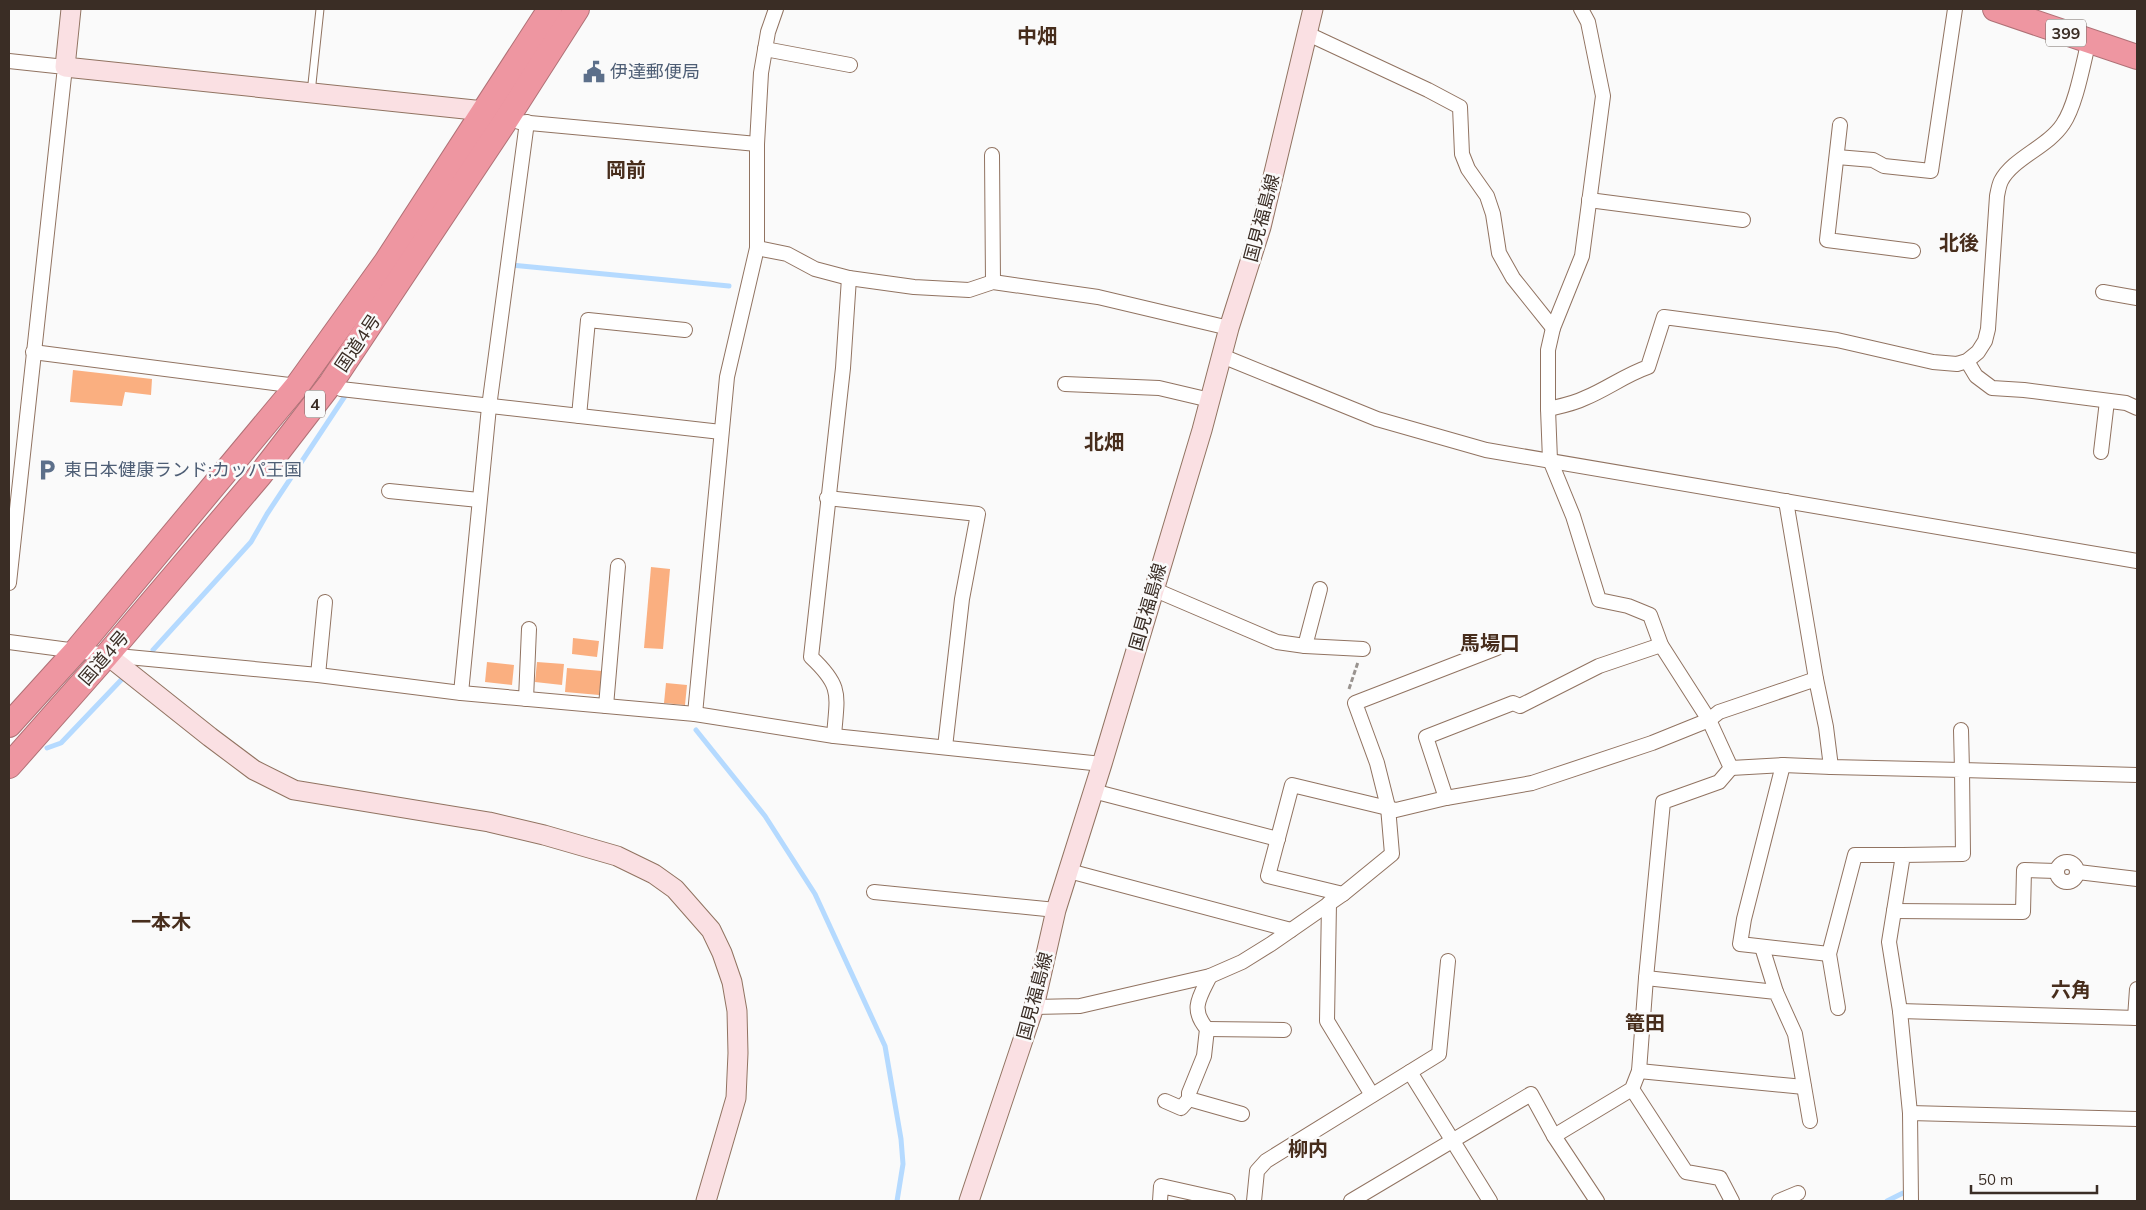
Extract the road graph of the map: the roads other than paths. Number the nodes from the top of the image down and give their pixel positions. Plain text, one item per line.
1 (71, 9) edge
2 (320, 9) edge
3 (550, 9) edge
4 (577, 9) edge
5 (776, 9) edge
6 (1313, 9) edge
7 (1581, 9) edge
8 (1955, 9) edge
9 (1995, 9) edge
10 (1308, 34) junction
11 (2089, 40) junction
12 (765, 49) junction
13 (2137, 57) edge
14 (9, 61) edge
15 (850, 66) dead end
16 (65, 67) junction
17 (311, 93) junction
18 (484, 111) junction
19 (516, 121) junction
20 (1840, 126) dead end
21 (758, 144) junction
22 (992, 155) dead end
23 (1837, 158) junction
24 (1589, 200) junction
25 (1743, 220) dead end
26 (757, 248) junction
27 (1913, 251) dead end
28 (849, 278) junction
29 (993, 282) junction
30 (2103, 292) dead end
31 (2137, 298) edge
32 (1229, 328) junction
33 (1553, 328) junction
34 (685, 330) dead end
35 (33, 352) junction
36 (1222, 356) junction
37 (1967, 361) junction
38 (331, 383) junction
39 (1065, 384) dead end
40 (297, 386) junction
41 (1210, 400) junction
42 (2107, 401) junction
43 (2137, 408) edge
44 (491, 409) junction
45 (1548, 409) junction
46 (579, 416) junction
47 (721, 432) junction
48 (2101, 452) dead end
49 (1550, 460) junction
50 (389, 491) dead end
51 (827, 498) junction
52 (479, 500) junction
53 (1786, 501) junction
54 (2137, 561) edge
55 (618, 566) dead end
56 (9, 583) edge
57 (1153, 589) junction
58 (1320, 589) dead end
59 (325, 602) dead end
60 (529, 629) dead end
61 (9, 642) edge
62 (1661, 645) junction
63 (1305, 646) junction
64 (1497, 648) dead end
65 (1362, 649) road end
66 (76, 651) junction
67 (107, 655) junction
68 (318, 675) junction
69 (1816, 679) junction
70 (461, 693) junction
71 (526, 699) junction
72 (606, 706) junction
73 (695, 714) junction
74 (1709, 720) junction
75 (9, 725) edge
76 (1961, 730) dead end
77 (834, 736) junction
78 (946, 747) junction
79 (1102, 764) junction
80 (1783, 765) junction
81 (9, 766) edge
82 (1831, 767) junction
83 (1731, 768) junction
84 (1962, 770) junction
85 (2137, 775) edge
86 (1093, 791) junction
87 (1446, 798) junction
88 (1388, 807) junction
89 (1278, 839) junction
90 (1903, 856) junction
91 (1069, 871) junction
92 (2137, 878) edge
93 (874, 892) dead end
94 (1343, 894) junction
95 (1330, 903) junction
96 (1056, 910) junction
97 (1894, 911) junction
98 (1291, 930) junction
99 (1762, 947) junction
100 (1829, 954) junction
101 (1448, 961) dead end
102 (1210, 976) junction
103 (1646, 978) junction
104 (2137, 989) edge
105 (1776, 992) junction
106 (1034, 1007) junction
107 (1838, 1008) dead end
108 (1900, 1011) junction
109 (2136, 1018) edge
110 (1207, 1030) junction
111 (1284, 1030) dead end
112 (1410, 1072) junction
113 (1639, 1072) junction
114 (1804, 1087) junction
115 (1632, 1089) junction
116 (1372, 1095) junction
117 (1189, 1099) junction
118 (1164, 1102) dead end
119 (1910, 1112) junction
120 (1242, 1114) dead end
121 (2137, 1119) edge
122 (1810, 1121) dead end
123 (1554, 1136) junction
124 (1452, 1140) junction
125 (1798, 1193) dead end
126 (706, 1201) edge
127 (969, 1201) edge
128 (1160, 1201) edge
129 (1228, 1201) edge
130 (1254, 1201) edge
131 (1351, 1201) edge
132 (1490, 1201) edge
133 (1596, 1201) edge
134 (1732, 1201) edge
135 (1779, 1201) edge
136 (1911, 1201) edge

1 - 16 street
2 - 17 lane
3 - 18 highway, 国道4号 / 4
4 - 19 highway, 国道4号 / 4
5 - 12 street
6 - 10 street, 国見福島線
7 - 24 street
8 - 23 street
9 - 11 highway, 399
10 - 32 street, 国見福島線
10 - 33 street
11 - 13 highway, 399
11 - 37 street
12 - 15 street
12 - 21 street
14 - 16 street
16 - 17 street
16 - 35 street
17 - 18 street
18 - 40 highway, 国道4号 / 4
19 - 21 street
19 - 38 highway, 国道4号 / 4
19 - 44 street
20 - 23 street
21 - 26 street
22 - 29 street
23 - 27 street
24 - 25 street
24 - 33 street
26 - 28 street
26 - 47 street
28 - 29 street
28 - 51 street
29 - 32 street
30 - 31 street
32 - 36 street, 国見福島線
33 - 45 street
34 - 46 street
35 - 40 street
35 - 56 street
36 - 41 street, 国見福島線
36 - 49 street
37 - 42 street
37 - 45 street
38 - 44 street
38 - 67 highway, 国道4号 / 4
39 - 41 street
40 - 66 highway, 国道4号 / 4
41 - 57 street, 国見福島線
42 - 43 street
42 - 48 street
44 - 46 street
44 - 52 street
45 - 49 street
46 - 47 street
47 - 73 street
49 - 53 street
49 - 62 street
50 - 52 street
51 - 77 street
51 - 78 street
52 - 70 street
53 - 54 street
53 - 69 street
55 - 72 street
57 - 63 street
57 - 79 street, 国見福島線
58 - 63 street
59 - 68 street
60 - 71 street
61 - 66 street
62 - 74 street
62 - 87 street
63 - 65 street
64 - 88 street
66 - 67 street
66 - 75 highway, 国道4号 / 4
67 - 68 street
67 - 81 highway, 国道4号 / 4
67 - 126 street
68 - 70 street
69 - 74 street
69 - 82 street
70 - 71 street
71 - 72 street
72 - 73 street
73 - 77 street
74 - 83 street
74 - 87 street
76 - 84 street
77 - 78 street
78 - 79 street
79 - 86 street, 国見福島線
80 - 82 street
80 - 83 street
80 - 99 street
82 - 84 street
83 - 103 street
84 - 85 street
84 - 90 street
86 - 89 street
86 - 91 street, 国見福島線
87 - 88 street
88 - 89 street
88 - 94 street
89 - 94 street
90 - 97 street
90 - 100 street
91 - 96 street, 国見福島線
91 - 98 street
92 - 97 street
93 - 96 street
94 - 95 street
95 - 98 street
95 - 116 street
96 - 106 street, 国見福島線
97 - 108 street
98 - 102 street
99 - 100 street
99 - 105 street
100 - 107 street
101 - 112 street
102 - 106 street
102 - 110 street
103 - 105 street
103 - 113 street
104 - 109 street
105 - 114 street
106 - 127 street, 国見福島線
108 - 109 street
108 - 119 street
110 - 111 street
110 - 117 street
112 - 116 street
112 - 124 street
113 - 114 street
113 - 115 street
114 - 122 street
115 - 123 street
115 - 134 street
116 - 130 street
117 - 118 street
117 - 120 street
119 - 121 street
119 - 136 street
123 - 124 street
123 - 133 street
124 - 131 street
124 - 132 street
125 - 135 street
128 - 129 street

